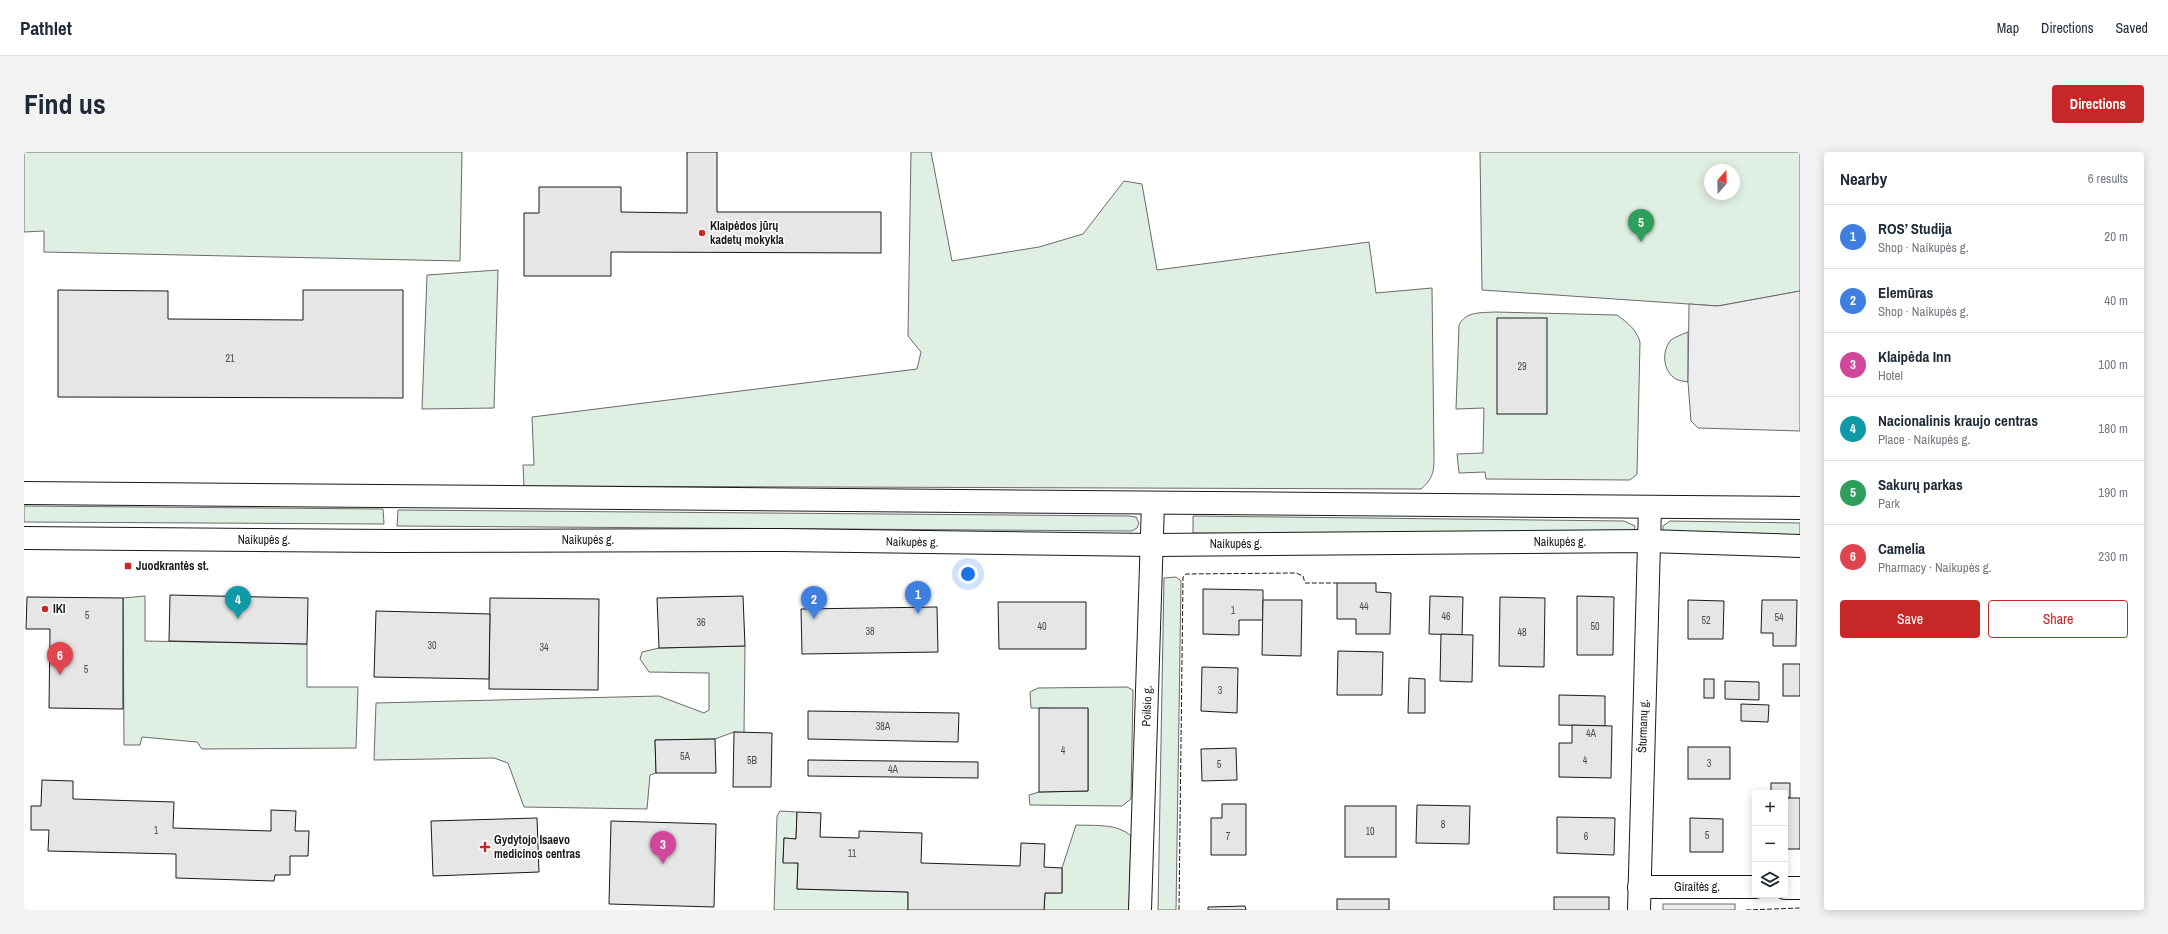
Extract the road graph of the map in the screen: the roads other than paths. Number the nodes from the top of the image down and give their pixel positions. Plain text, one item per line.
1 (24, 492) edge
2 (1153, 502) junction
3 (1650, 507) junction
4 (1800, 508) edge
5 (24, 538) edge
6 (1648, 541) junction
7 (1153, 545) junction
8 (1800, 546) edge
9 (1639, 887) junction
10 (1752, 887) edge
11 (1788, 888) edge
12 (1800, 888) edge
13 (1140, 910) edge
14 (1639, 910) edge

1 - 2 street
2 - 3 street
2 - 7 street, Poilsio g.
3 - 4 street
3 - 6 street, Šturmanų g.
5 - 7 street, Naikupės g.
6 - 7 street, Naikupės g.
6 - 8 street, Naikupės g.
6 - 9 street, Šturmanų g.
7 - 13 street, Poilsio g.
9 - 10 street, Giraitės g.
9 - 14 street, Šturmanų g.
11 - 12 street

